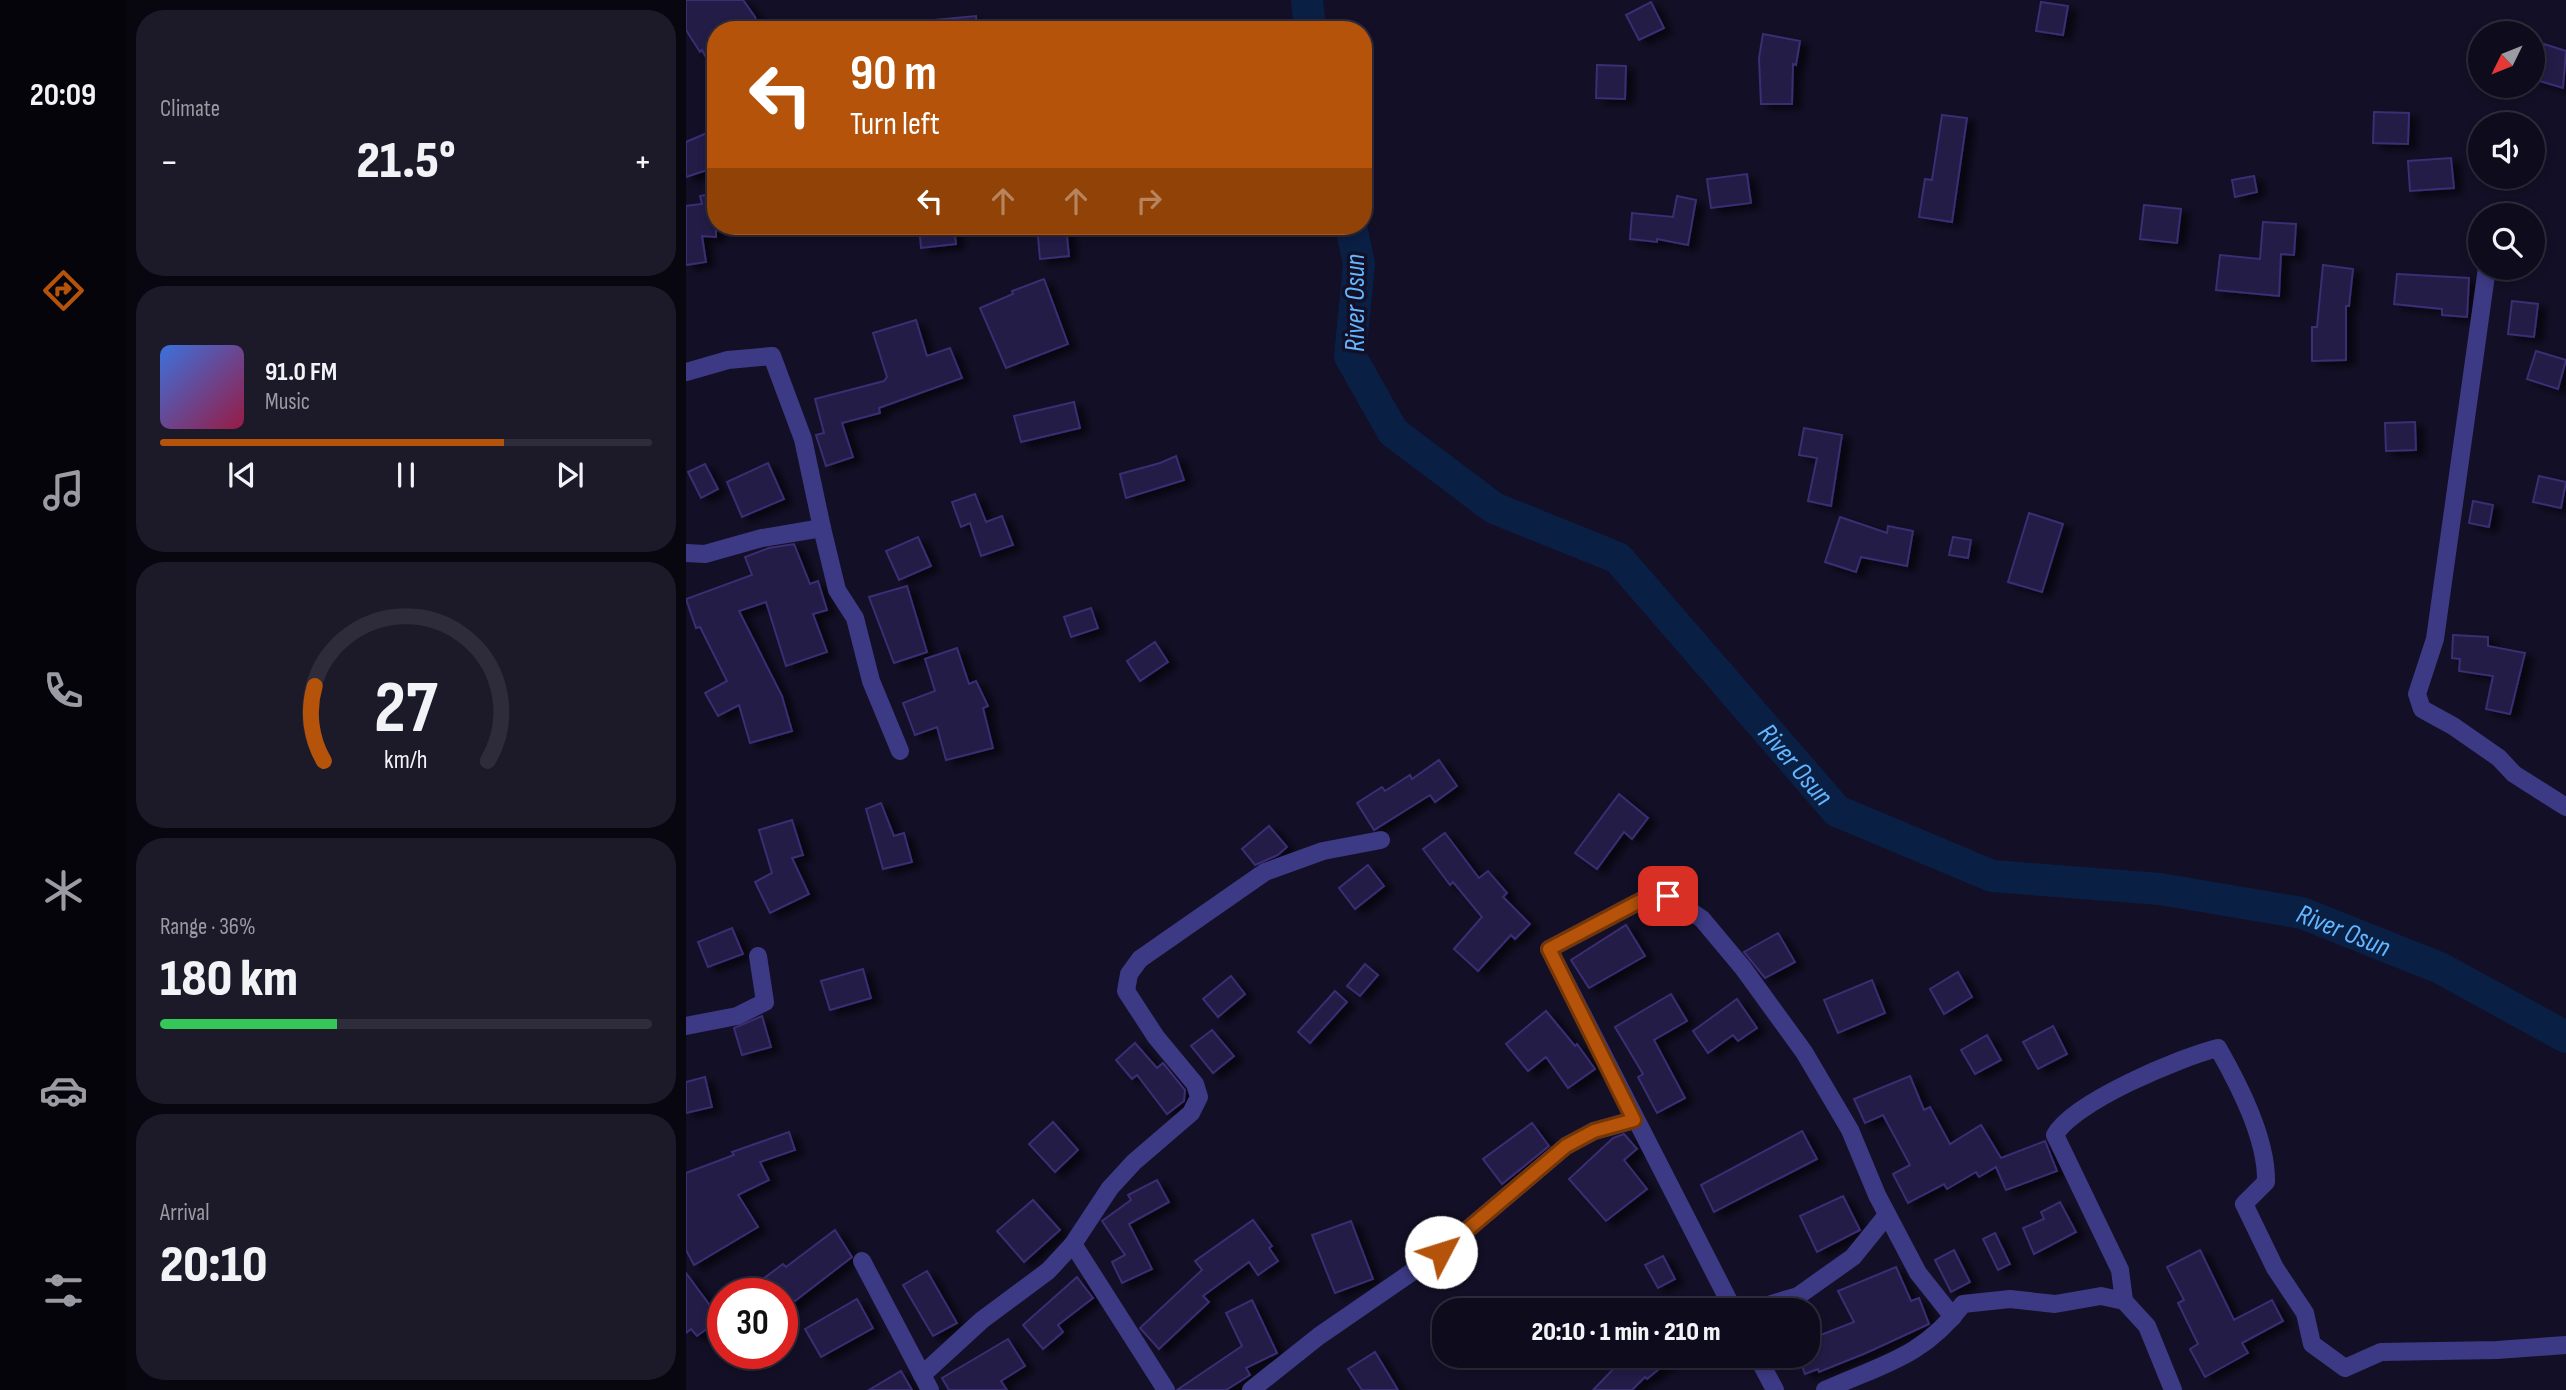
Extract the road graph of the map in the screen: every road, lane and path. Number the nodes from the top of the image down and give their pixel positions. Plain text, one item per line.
1 (2485, 280) edge
2 (686, 372) edge
3 (822, 527) junction
4 (686, 553) edge
5 (900, 751) dead end
6 (2566, 807) edge
7 (1381, 839) dead end
8 (758, 956) dead end
9 (686, 1026) edge
10 (1634, 1120) junction
11 (1887, 1215) junction
12 (1073, 1244) junction
13 (862, 1261) dead end
14 (1727, 1298) edge
15 (1791, 1298) edge
16 (2124, 1301) junction
17 (1953, 1317) junction
18 (2566, 1345) edge
19 (1763, 1368) edge
20 (926, 1382) edge
21 (1166, 1390) edge
22 (1251, 1390) edge
23 (1775, 1390) edge
24 (1825, 1390) edge
25 (2173, 1390) edge

1 - 6 street
2 - 3 street
3 - 4 street
3 - 5 street
7 - 12 street
8 - 9 street
10 - 11 street
10 - 14 street
10 - 22 street
11 - 15 street
11 - 17 street
12 - 20 street
12 - 21 street
13 - 20 street
16 - 17 street
16 - 18 street
16 - 25 street
17 - 24 street
19 - 23 street

